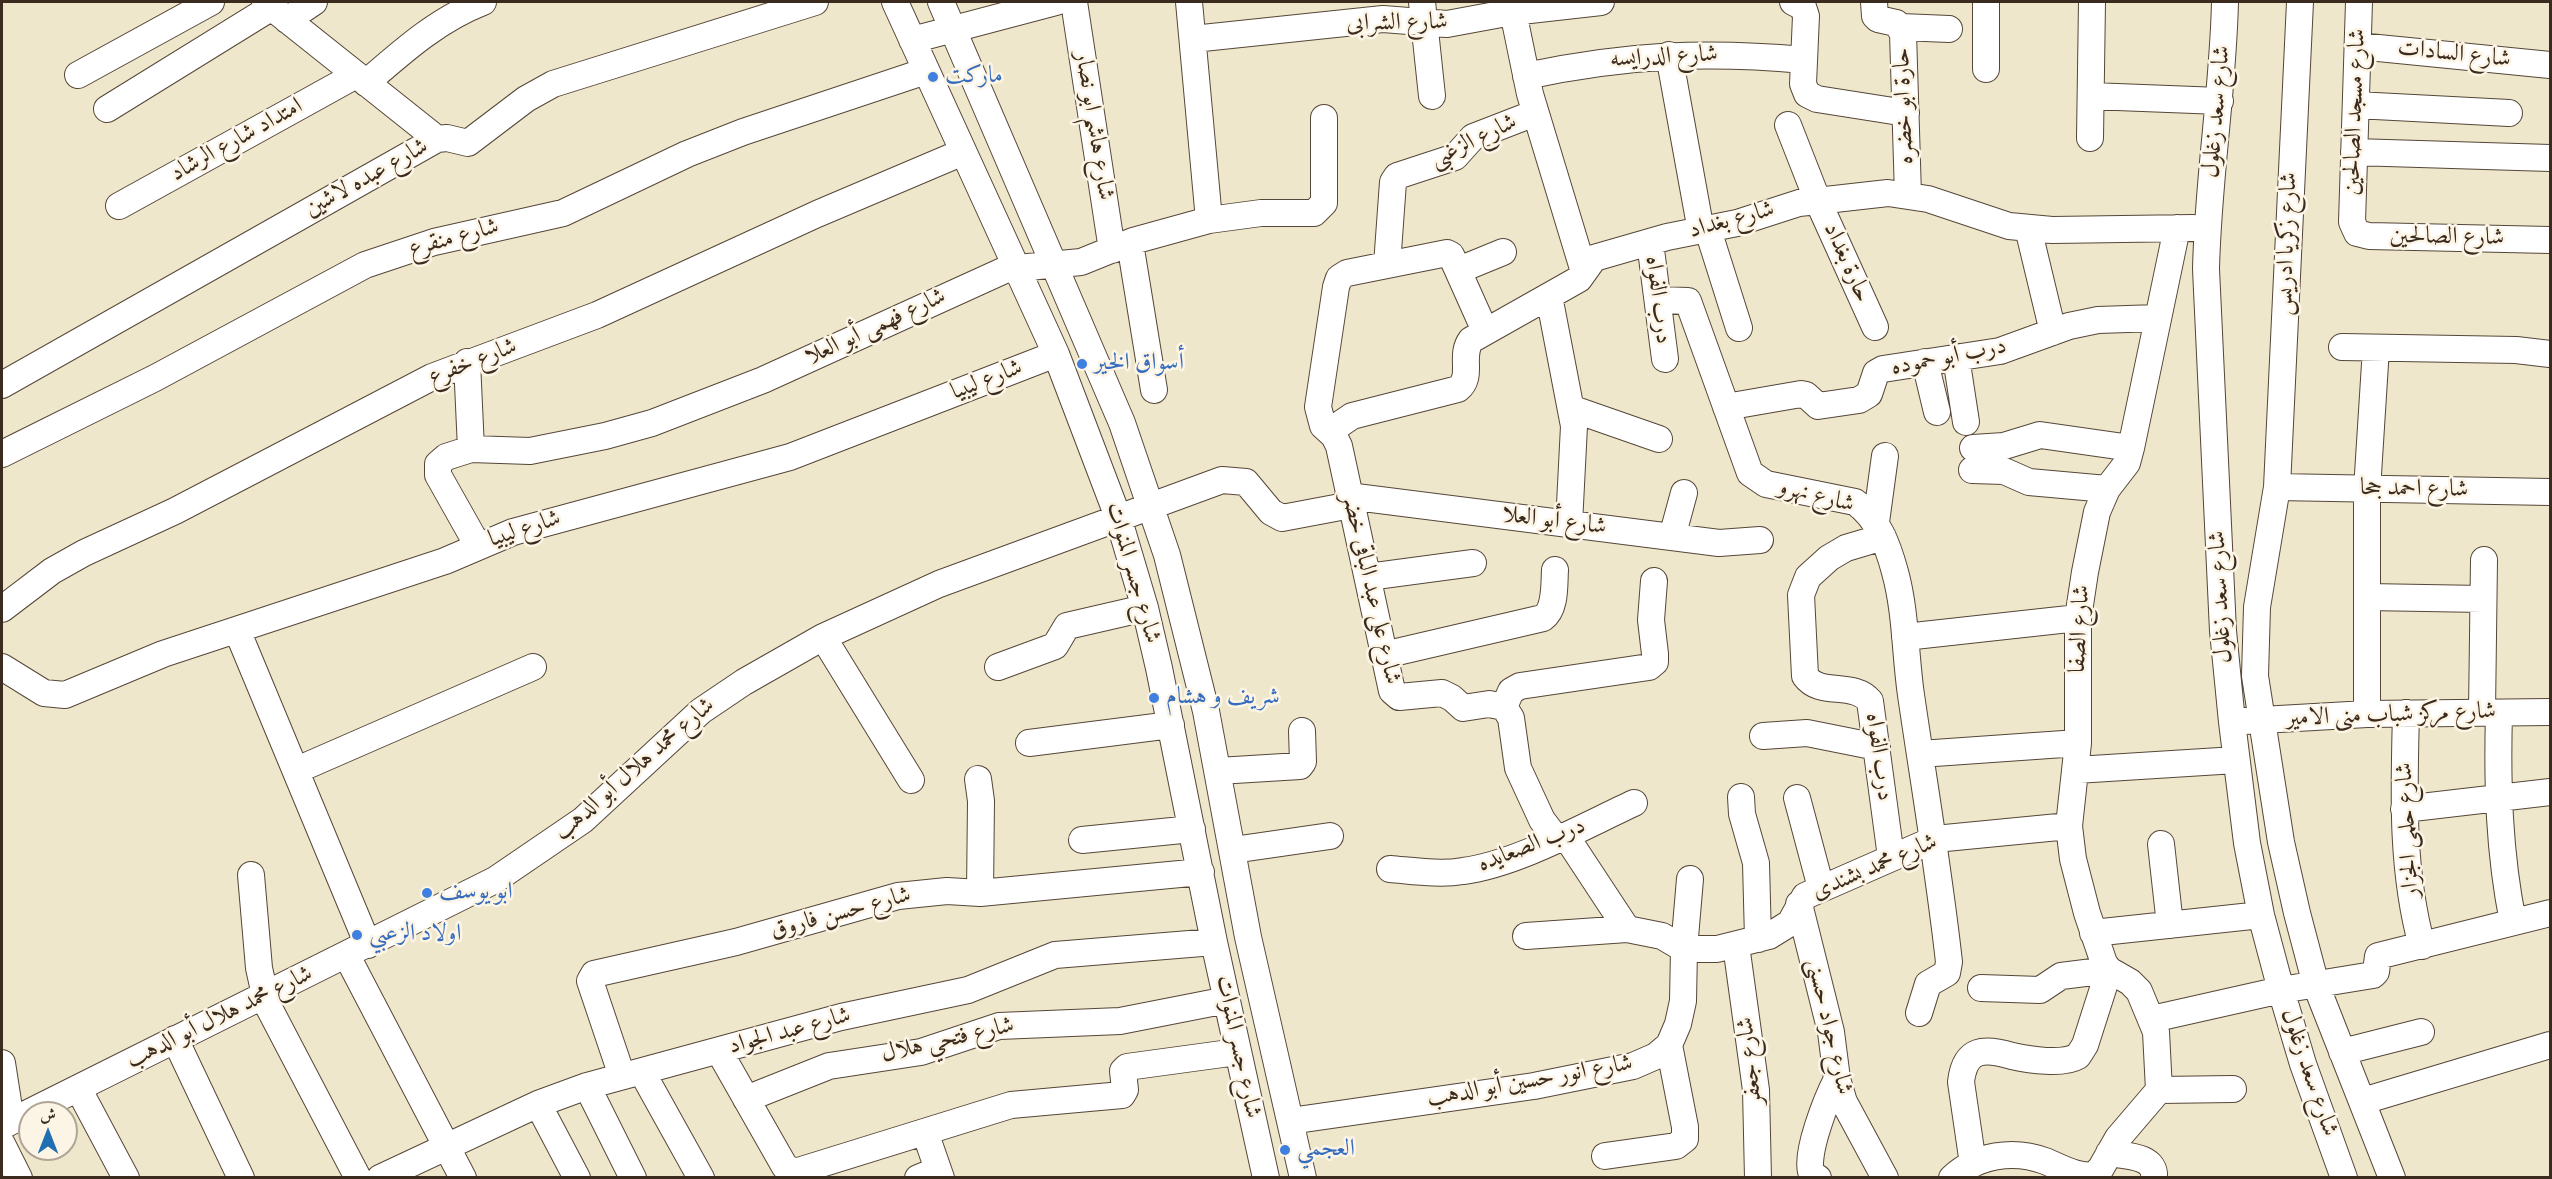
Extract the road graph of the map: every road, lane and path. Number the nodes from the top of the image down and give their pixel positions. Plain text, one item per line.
1 (211, 2) edge
2 (314, 2) edge
3 (483, 2) edge
4 (815, 2) edge
5 (895, 2) edge
6 (941, 2) edge
7 (1048, 2) edge
8 (1074, 2) edge
9 (1189, 2) edge
10 (1601, 2) edge
11 (1793, 2) edge
12 (1874, 2) edge
13 (1986, 2) edge
14 (2092, 2) edge
15 (2225, 2) edge
16 (2300, 2) edge
17 (2359, 2) edge
18 (1511, 7) edge
19 (275, 10) edge
20 (1422, 12) edge
21 (1897, 24) junction
22 (953, 28) junction
23 (1949, 29) dead end
24 (1193, 39) junction
25 (912, 40) junction
26 (2358, 46) junction
27 (1669, 55) junction
28 (1804, 60) junction
29 (2550, 65) edge
30 (1986, 69) dead end
31 (927, 71) junction
32 (78, 75) dead end
33 (1526, 76) junction
34 (361, 79) junction
35 (1432, 96) dead end
36 (2091, 96) junction
37 (2220, 102) junction
38 (2356, 105) junction
39 (106, 109) dead end
40 (1535, 113) junction
41 (1906, 113) junction
42 (2509, 113) dead end
43 (1324, 118) dead end
44 (1788, 125) dead end
45 (2090, 138) dead end
46 (437, 139) junction
47 (963, 152) junction
48 (2354, 152) junction
49 (2550, 158) edge
50 (1908, 195) junction
51 (1817, 200) junction
52 (119, 206) dead end
53 (1209, 220) junction
54 (2352, 222) joint
55 (2028, 228) junction
56 (2177, 228) junction
57 (2207, 229) junction
58 (1705, 230) junction
59 (2550, 240) edge
60 (1650, 242) junction
61 (1121, 246) junction
62 (1503, 252) dead end
63 (1053, 265) junction
64 (1387, 265) junction
65 (1015, 267) junction
66 (1459, 270) junction
67 (1584, 272) junction
68 (1549, 296) junction
69 (1659, 300) junction
70 (2157, 318) junction
71 (1875, 327) dead end
72 (1739, 328) dead end
73 (1485, 331) junction
74 (2053, 332) junction
75 (2342, 348) dead end
76 (2376, 348) junction
77 (1056, 354) junction
78 (2550, 354) edge
79 (1956, 357) junction
80 (1665, 359) dead end
81 (467, 362) junction
82 (1925, 362) junction
83 (2, 386) edge
84 (1154, 390) dead end
85 (1726, 407) junction
86 (1573, 409) junction
87 (1937, 412) dead end
88 (1966, 422) dead end
89 (1330, 431) junction
90 (1659, 439) dead end
91 (2131, 448) junction
92 (471, 449) junction
93 (2, 454) edge
94 (1885, 456) dead end
95 (2277, 487) junction
96 (2107, 489) junction
97 (2367, 490) junction
98 (2550, 492) edge
99 (1684, 493) dead end
100 (1349, 500) junction
101 (1151, 504) junction
102 (1118, 517) junction
103 (1569, 524) junction
104 (1879, 530) junction
105 (1672, 537) junction
106 (1760, 540) dead end
107 (478, 546) junction
108 (2484, 560) dead end
109 (1473, 563) dead end
110 (1555, 570) dead end
111 (1368, 577) junction
112 (1654, 581) dead end
113 (2367, 597) junction
114 (2483, 598) junction
115 (1145, 608) junction
116 (2, 609) edge
117 (2078, 618) junction
118 (237, 630) junction
119 (823, 637) junction
120 (1905, 637) junction
121 (1384, 655) junction
122 (2, 667) edge
123 (533, 667) dead end
124 (998, 667) dead end
125 (1504, 706) junction
126 (2550, 712) edge
127 (2406, 713) junction
128 (2491, 713) junction
129 (2367, 714) junction
130 (2260, 720) junction
131 (2232, 722) junction
132 (1171, 725) junction
133 (1302, 731) dead end
134 (1763, 736) dead end
135 (1029, 743) dead end
136 (2078, 743) junction
137 (1877, 747) junction
138 (1920, 754) junction
139 (2236, 760) junction
140 (297, 770) junction
141 (2076, 770) junction
142 (1218, 771) junction
143 (978, 779) dead end
144 (911, 780) dead end
145 (2550, 792) edge
146 (1742, 797) dead end
147 (1797, 798) dead end
148 (2498, 798) junction
149 (1634, 803) dead end
150 (2404, 809) junction
151 (2069, 826) junction
152 (1192, 829) junction
153 (1330, 836) dead end
154 (1559, 837) junction
155 (1935, 839) junction
156 (1082, 840) dead end
157 (2161, 844) dead end
158 (1233, 850) junction
159 (1891, 857) junction
160 (1390, 869) dead end
161 (1201, 872) junction
162 (251, 875) dead end
163 (1690, 879) dead end
164 (1821, 888) junction
165 (980, 893) junction
166 (1798, 904) junction
167 (2550, 913) edge
168 (2261, 915) junction
169 (2513, 922) junction
170 (2170, 925) junction
171 (1627, 929) junction
172 (2093, 933) junction
173 (1526, 936) dead end
174 (1214, 942) junction
175 (1747, 942) junction
176 (2422, 946) junction
177 (1684, 949) junction
178 (357, 951) junction
179 (2109, 970) junction
180 (2316, 985) junction
181 (1981, 988) dead end
182 (2281, 990) junction
183 (264, 996) junction
184 (1227, 1000) junction
185 (1919, 1013) dead end
186 (2152, 1019) junction
187 (2421, 1032) dead end
188 (175, 1039) junction
189 (1669, 1045) junction
190 (2550, 1048) edge
191 (719, 1051) junction
192 (1238, 1052) junction
193 (2342, 1052) junction
194 (2, 1063) edge
195 (632, 1074) junction
196 (1838, 1079) junction
197 (587, 1086) junction
198 (78, 1088) junction
199 (2233, 1089) dead end
200 (2159, 1090) junction
201 (746, 1099) junction
202 (2363, 1101) junction
203 (538, 1104) junction
204 (1290, 1121) junction
205 (5, 1131) edge
206 (925, 1132) junction
207 (446, 1146) junction
208 (2109, 1153) junction
209 (1605, 1156) dead end
210 (1959, 1173) edge
211 (2068, 1174) edge
212 (933, 1175) edge
213 (19, 1178) edge
214 (126, 1178) edge
215 (241, 1178) edge
216 (358, 1178) edge
217 (380, 1178) edge
218 (464, 1178) edge
219 (577, 1178) edge
220 (633, 1178) edge
221 (701, 1178) edge
222 (1266, 1178) edge
223 (1302, 1178) edge
224 (1758, 1178) edge
225 (1818, 1178) edge
226 (1885, 1178) edge
227 (2154, 1178) edge
228 (2344, 1178) edge
229 (2392, 1178) edge

1 - 32 street
2 - 19 street
3 - 34 street, امتداد شارع الرشاد
4 - 46 street, شارع عبده لاشين
5 - 25 street, شارع جسر المنوات
6 - 22 street, شارع جسر المنوات
7 - 22 street
8 - 61 street, شارع هاشم ابو نصار
9 - 24 street
10 - 18 street, شارع الشرابى
11 - 28 street
12 - 21 street
13 - 30 street
14 - 36 street
15 - 37 street, شارع سعد زغلول
16 - 95 street, شارع زكريا ادريس
17 - 26 street, شارع مسجد الصالحين
18 - 20 street, شارع الشرابى
18 - 33 street
19 - 34 street
19 - 39 street
20 - 24 street, شارع الشرابى
20 - 35 street
21 - 23 street
21 - 41 street, حارة ابو خضره
22 - 25 street
22 - 63 street, شارع جسر المنوات
24 - 53 street
25 - 31 street, شارع جسر المنوات
26 - 29 street, شارع السادات
26 - 38 street, شارع مسجد الصالحين
27 - 28 street, شارع الدرايسه
27 - 33 street, شارع الدرايسه
27 - 58 street
28 - 41 street
31 - 47 street, شارع جسر المنوات
31 - 93 street, شارع منقرع
33 - 40 street
34 - 46 street
34 - 52 street, امتداد شارع الرشاد
36 - 37 street
36 - 45 street
37 - 57 street, شارع سعد زغلول
38 - 42 street
38 - 48 street, شارع مسجد الصالحين
40 - 64 street, شارع الزغبى
40 - 67 street
41 - 50 street, حارة ابو خضره
43 - 53 street, شارع فهمى أبو العلا
44 - 51 street, حارة بغداد
46 - 83 street, شارع عبده لاشين
47 - 65 street, شارع جسر المنوات
47 - 81 street, شارع خفرع
48 - 49 street
48 - 54 street, شارع مسجد الصالحين
50 - 51 street, شارع بغداد
50 - 55 street, شارع بغداد
51 - 58 street, شارع بغداد
51 - 71 street, حارة بغداد
53 - 61 street, شارع فهمى أبو العلا
54 - 59 street, شارع الصالحين
55 - 56 street, شارع بغداد
55 - 74 street
56 - 57 street, شارع بغداد
56 - 70 street, شارع الصفا
57 - 131 street, شارع سعد زغلول
58 - 60 street, شارع بغداد
58 - 72 street
60 - 67 street, شارع بغداد
60 - 69 street, درب الفواه
61 - 63 street, شارع فهمى أبو العلا
61 - 84 street, شارع هاشم ابو نصار
62 - 66 street
63 - 65 street, شارع فهمى أبو العلا
63 - 101 street, شارع جسر المنوات
64 - 66 street, شارع على عبد الباقى خضر
64 - 89 street, شارع على عبد الباقى خضر
65 - 77 street, شارع جسر المنوات
65 - 92 street, شارع فهمى أبو العلا
66 - 73 street
67 - 68 street, شارع بغداد
68 - 73 street, شارع بغداد
68 - 86 street
69 - 80 street, درب الفواه
69 - 85 street, شارع نهرو
70 - 74 street, درب أبو حموده
70 - 91 street, شارع الصفا
73 - 89 street, شارع بغداد
74 - 79 street, درب أبو حموده
75 - 76 street
76 - 78 street
76 - 97 street
77 - 102 street, شارع جسر المنوات
77 - 107 street, شارع ليبيا
79 - 82 street, درب أبو حموده
79 - 88 street
81 - 92 street
81 - 116 street, شارع خفرع
82 - 85 street, درب أبو حموده
82 - 87 street
85 - 104 street, شارع نهرو
86 - 90 street
86 - 103 street
89 - 100 street, شارع على عبد الباقى خضر
91 - 96 street, شارع الصفا
91 - 96 street
92 - 107 street, شارع فهمى أبو العلا
94 - 104 street
95 - 97 street, شارع احمد جحا
95 - 130 street, شارع سعد زغلول
96 - 117 street, شارع الصفا
97 - 98 street, شارع احمد جحا
97 - 113 street
99 - 105 street
100 - 101 street
100 - 103 street, شارع أبو العلا
100 - 111 street, شارع على عبد الباقى خضر
101 - 102 street, شارع محمد هلال أبو الدهب
101 - 142 street, شارع جسر المنوات
102 - 115 street, شارع جسر المنوات
102 - 119 street, شارع محمد هلال أبو الدهب
103 - 105 street, شارع أبو العلا
104 - 120 street, شارع نهرو
104 - 137 street, درب الفواه
105 - 106 street, شارع أبو العلا
107 - 118 street, شارع ليبيا
108 - 114 street
109 - 111 street
110 - 121 street
111 - 121 street, شارع على عبد الباقى خضر
112 - 125 street
113 - 114 street
113 - 129 street
114 - 128 street
115 - 124 street
115 - 132 street, شارع جسر المنوات
117 - 120 street
117 - 136 street, شارع الصفا
118 - 122 street, شارع ليبيا
118 - 140 street
119 - 144 street
119 - 178 street, شارع محمد هلال أبو الدهب
120 - 138 street, شارع نهرو
121 - 125 street, شارع على عبد الباقى خضر
123 - 140 street
125 - 154 street
126 - 128 street, شارع مركز شباب منى الامير
127 - 128 street, شارع مركز شباب منى الامير
127 - 129 street, شارع مركز شباب منى الامير
127 - 150 street, شارع حلمى الجزار
128 - 148 street
129 - 130 street, شارع مركز شباب منى الامير
130 - 131 street, شارع مركز شباب منى الامير
130 - 180 street, شارع سعد زغلول
131 - 139 street, شارع سعد زغلول
132 - 135 street
132 - 152 street, شارع جسر المنوات
133 - 142 street
134 - 137 street
136 - 138 street
136 - 141 street, شارع الصفا
137 - 159 street, درب الفواه
138 - 155 street, شارع نهرو
139 - 141 street
139 - 168 street, شارع سعد زغلول
140 - 178 street
141 - 151 street, شارع الصفا
142 - 158 street, شارع جسر المنوات
143 - 165 street
145 - 148 street
146 - 175 street, شارع جعفر
147 - 164 street
148 - 150 street
148 - 169 street
149 - 154 street, درب الصعايده
150 - 176 street, شارع حلمى الجزار
151 - 155 street, شارع محمد بشندى
151 - 172 street, شارع الصفا
152 - 156 street
152 - 161 street, شارع جسر المنوات
153 - 158 street
154 - 160 street, درب الصعايده
154 - 171 street
155 - 159 street, شارع محمد بشندى
155 - 185 street, شارع نهرو
157 - 170 street
158 - 204 street, شارع جسر المنوات
159 - 164 street, شارع محمد بشندى
161 - 165 street, شارع حسن فاروق
161 - 174 street, شارع جسر المنوات
162 - 183 street
163 - 177 street
164 - 166 street, شارع محمد بشندى
165 - 195 street, شارع حسن فاروق
166 - 175 street, شارع محمد بشندى
166 - 196 street, شارع جواد حسنى
167 - 169 street
168 - 170 street
168 - 182 street, شارع سعد زغلول
169 - 176 street
170 - 172 street
171 - 173 street, شارع محمد بشندى
171 - 177 street, شارع محمد بشندى
172 - 179 street, شارع الصفا
174 - 184 street, شارع جسر المنوات
174 - 191 street, شارع عبد الجواد
175 - 177 street, شارع محمد بشندى
175 - 224 street, شارع جعفر
176 - 180 street
177 - 189 street
178 - 183 street, شارع محمد هلال أبو الدهب
178 - 207 street
179 - 181 street
179 - 186 street
179 - 210 street
180 - 182 street
180 - 193 street, شارع سعد زغلول
182 - 186 street
182 - 228 street, شارع سعد زغلول
183 - 188 street, شارع محمد هلال أبو الدهب
183 - 216 street
184 - 192 street, شارع جسر المنوات
184 - 201 street, شارع فتحي هلال
186 - 200 street
187 - 193 street
188 - 198 street, شارع محمد هلال أبو الدهب
188 - 215 street
189 - 204 street, شارع انور حسين أبو الدهب
189 - 209 street
190 - 202 street
191 - 195 street, شارع عبد الجواد
191 - 201 street
192 - 206 street
192 - 222 street, شارع جسر المنوات
193 - 202 street, شارع سعد زغلول
194 - 205 street
195 - 197 street, شارع عبد الجواد
195 - 221 street, شارع حسن فاروق
196 - 225 street
196 - 226 street, شارع جواد حسنى
197 - 203 street, شارع عبد الجواد
197 - 220 street
198 - 205 street, شارع محمد هلال أبو الدهب
198 - 214 street
199 - 200 street
200 - 208 street
201 - 206 street
202 - 229 street, شارع سعد زغلول
203 - 207 street, شارع عبد الجواد
203 - 219 street
204 - 223 street, شارع جسر المنوات
205 - 213 street
206 - 212 street
207 - 217 street, شارع عبد الجواد
207 - 218 street
208 - 211 street
208 - 227 street
210 - 211 street

